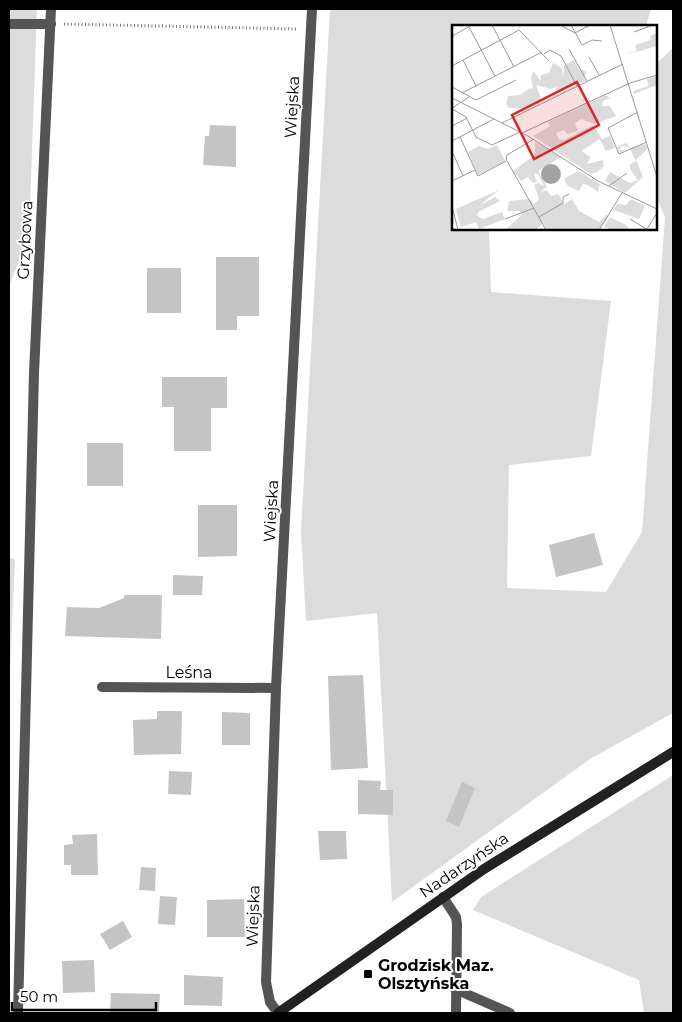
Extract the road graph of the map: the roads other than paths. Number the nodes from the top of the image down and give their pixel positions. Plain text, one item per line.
1 (51, 9) edge
2 (312, 9) edge
3 (9, 24) edge
4 (51, 24) junction
5 (102, 687) dead end
6 (276, 688) junction
7 (673, 752) edge
8 (443, 897) junction
9 (455, 989) junction
10 (18, 1013) edge
11 (278, 1013) edge
12 (456, 1013) edge
13 (510, 1013) edge

1 - 4 street, Grzybowa
2 - 6 street, Wiejska
3 - 4 street
4 - 10 street, Grzybowa
5 - 6 street, Leśna
6 - 11 street, Wiejska
7 - 8 street, Nadarzyńska
8 - 9 street
8 - 11 street, Nadarzyńska
9 - 12 street
9 - 13 street

